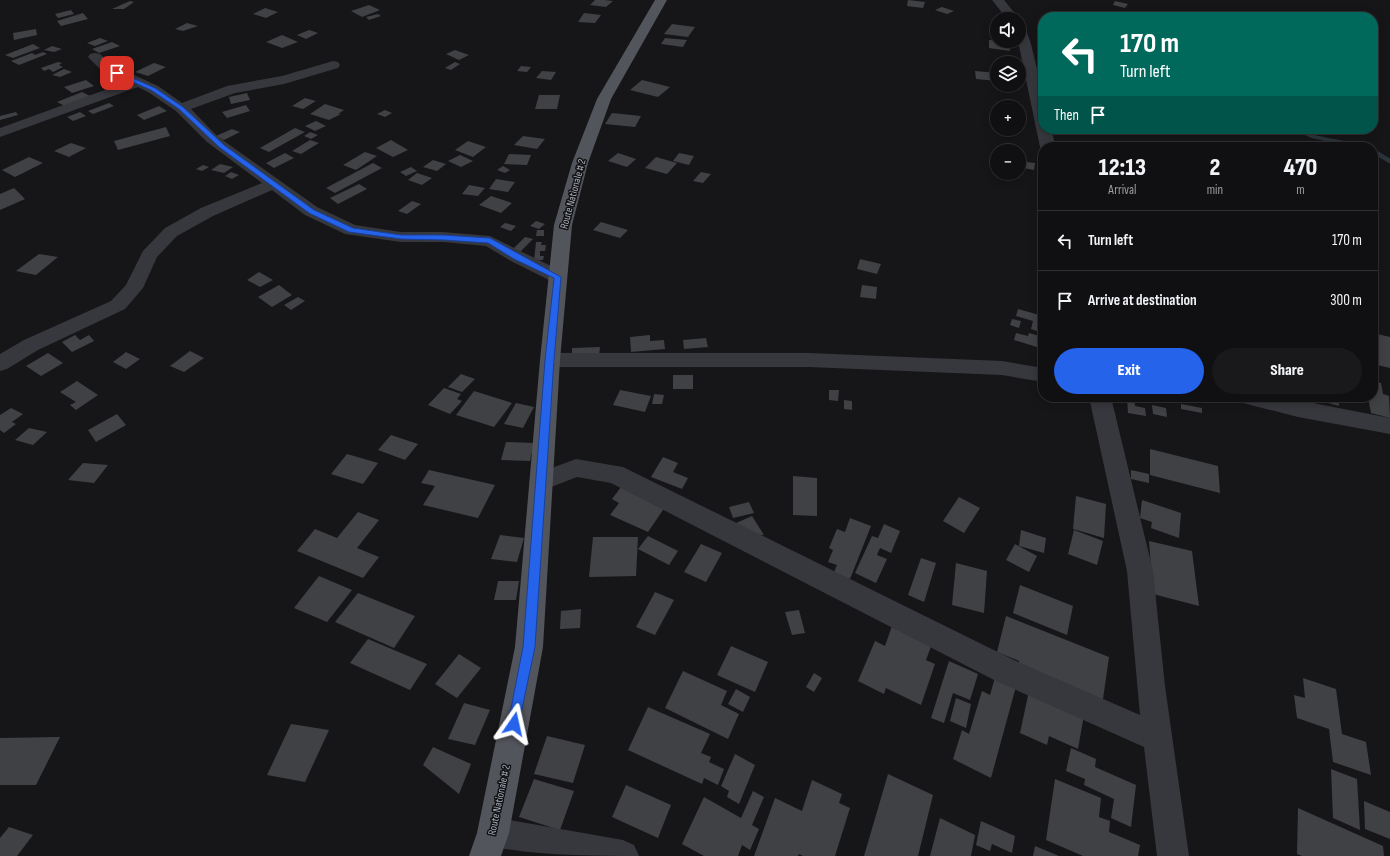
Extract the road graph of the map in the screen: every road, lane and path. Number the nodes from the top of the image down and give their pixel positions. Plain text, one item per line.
1 (661, 0) edge
2 (998, 0) edge
3 (1007, 12) edge
4 (1026, 48) edge
5 (95, 57) dead end
6 (333, 65) dead end
7 (137, 83) junction
8 (1038, 103) edge
9 (181, 108) junction
10 (0, 133) edge
11 (273, 184) junction
12 (558, 277) junction
13 (550, 360) junction
14 (0, 364) edge
15 (1038, 374) edge
16 (1101, 402) edge
17 (1272, 402) edge
18 (1390, 426) edge
19 (541, 482) junction
20 (1158, 738) junction
21 (489, 844) edge
22 (624, 856) edge
23 (1173, 856) edge

1 - 12 main road, Route Nationale # 2
2 - 3 street
4 - 8 street
5 - 7 street
6 - 9 street
7 - 9 street
7 - 10 street
9 - 11 street
11 - 12 street
11 - 14 street
12 - 13 main road, Route Nationale # 2
13 - 15 street
13 - 19 main road, Route Nationale # 2
16 - 20 street
17 - 18 street
19 - 20 street
19 - 21 main road, Route Nationale # 2
20 - 23 street
21 - 22 street

